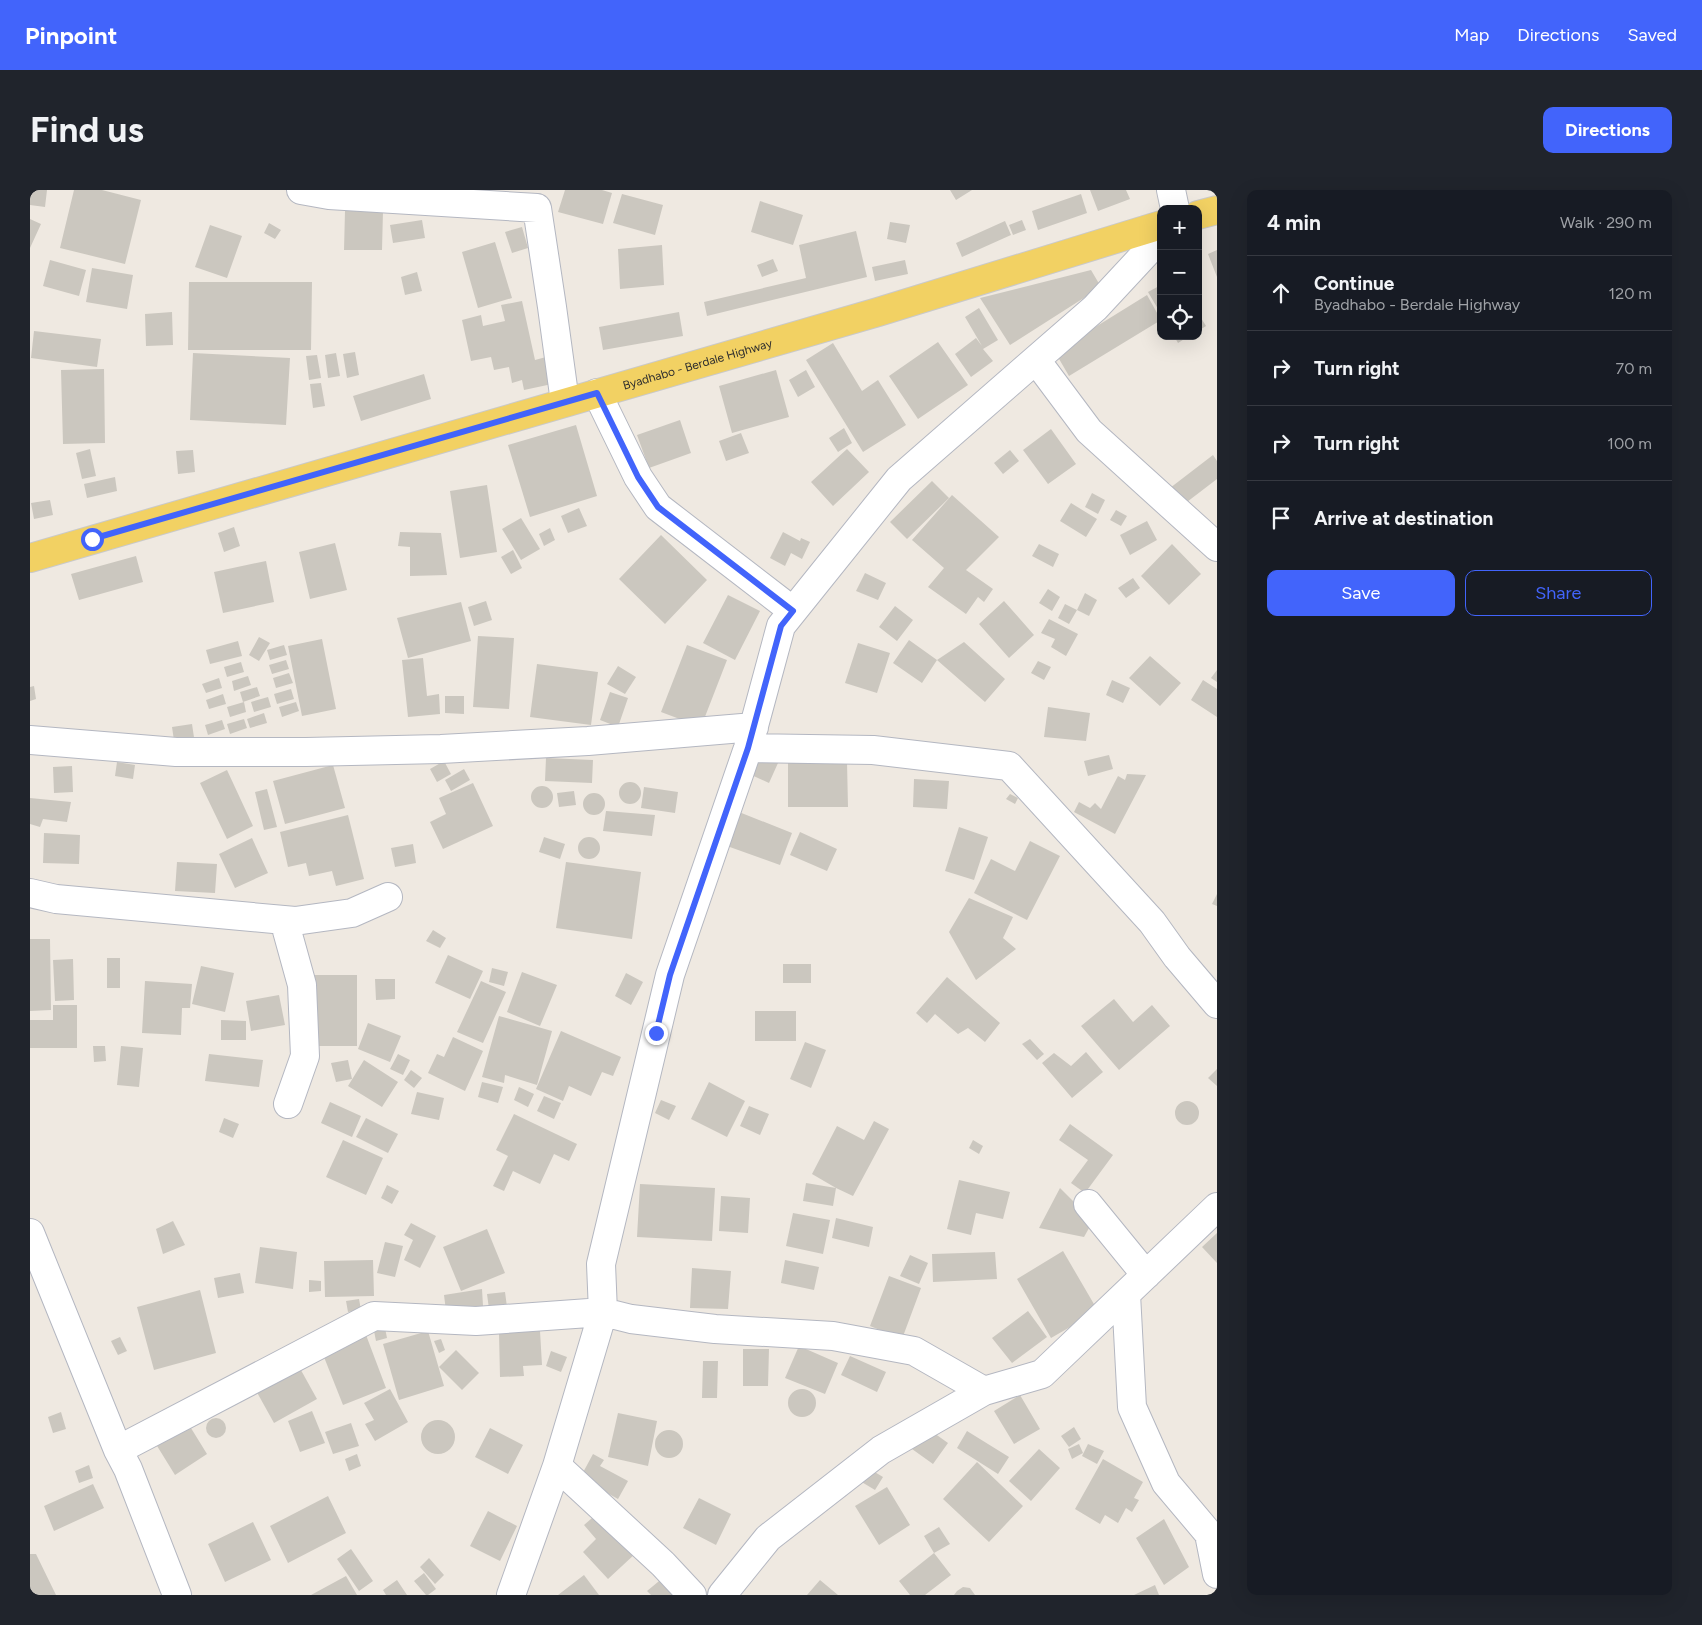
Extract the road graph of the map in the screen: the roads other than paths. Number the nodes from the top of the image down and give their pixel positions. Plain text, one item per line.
1 (300, 190) edge
2 (1171, 190) edge
3 (535, 199) edge
4 (1175, 205) edge
5 (1217, 210) edge
6 (1202, 214) edge
7 (1157, 225) edge
8 (1157, 242) edge
9 (1036, 360) junction
10 (597, 393) junction
11 (565, 402) junction
12 (1217, 546) edge
13 (30, 558) edge
14 (793, 611) junction
15 (751, 738) junction
16 (30, 740) edge
17 (30, 893) edge
18 (388, 897) dead end
19 (284, 920) junction
20 (1217, 1004) edge
21 (288, 1104) dead end
22 (1088, 1204) dead end
23 (1217, 1207) edge
24 (30, 1233) edge
25 (1146, 1275) junction
26 (1126, 1294) junction
27 (603, 1312) junction
28 (984, 1391) junction
29 (118, 1450) junction
30 (557, 1466) junction
31 (1217, 1574) edge
32 (178, 1595) edge
33 (511, 1595) edge
34 (692, 1595) edge
35 (722, 1595) edge

1 - 3 street
2 - 4 street
3 - 11 street
5 - 6 main road
7 - 10 main road, Byadhabo - Berdale Highway
8 - 9 street
9 - 12 street
9 - 14 street
10 - 11 main road, Byadhabo - Berdale Highway
10 - 14 street
11 - 13 main road, Byadhabo - Berdale Highway
14 - 15 street
15 - 16 street
15 - 20 street
15 - 27 street
17 - 19 street
18 - 19 street
19 - 21 street
22 - 25 street
23 - 25 street
24 - 29 street
25 - 26 street
26 - 28 street
26 - 31 street
27 - 28 street
27 - 29 street
27 - 30 street
28 - 35 street
29 - 32 street
30 - 33 street
30 - 34 street

